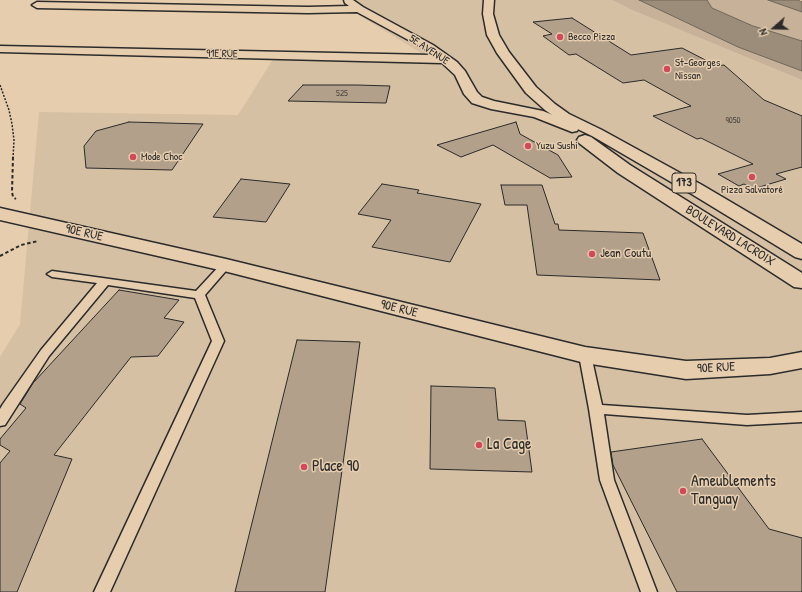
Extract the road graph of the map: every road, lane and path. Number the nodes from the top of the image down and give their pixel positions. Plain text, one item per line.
1 (348, 0) edge
2 (489, 0) edge
3 (37, 4) dead end
4 (359, 9) junction
5 (0, 49) edge
6 (443, 60) junction
7 (0, 85) edge
8 (531, 90) junction
9 (500, 107) junction
10 (568, 122) junction
11 (12, 192) dead end
12 (0, 214) edge
13 (44, 239) dead end
14 (802, 253) edge
15 (0, 256) edge
16 (226, 265) junction
17 (52, 274) dead end
18 (105, 280) junction
19 (802, 282) edge
20 (199, 295) junction
21 (585, 355) junction
22 (802, 360) edge
23 (596, 409) junction
24 (802, 417) edge
25 (0, 421) edge
26 (102, 592) edge
27 (649, 592) edge

1 - 4 street, 5E AVENUE
2 - 8 main road, BOULEVARD LACROIX / 173
3 - 4 street
4 - 6 street, 5E AVENUE
5 - 6 street, 91E RUE
6 - 9 street, 5E AVENUE
7 - 11 path
8 - 9 street
8 - 10 main road, BOULEVARD LACROIX / 173
9 - 10 street, 5E AVENUE
10 - 14 main road, BOULEVARD LACROIX / 173
10 - 19 main road, BOULEVARD LACROIX / 173
12 - 16 main road, 90E RUE
13 - 15 path
16 - 20 lane
16 - 21 main road, 90E RUE
17 - 18 lane
18 - 20 lane
18 - 25 lane
20 - 26 lane
21 - 22 main road, 90E RUE
21 - 23 lane
23 - 24 lane
23 - 27 lane

